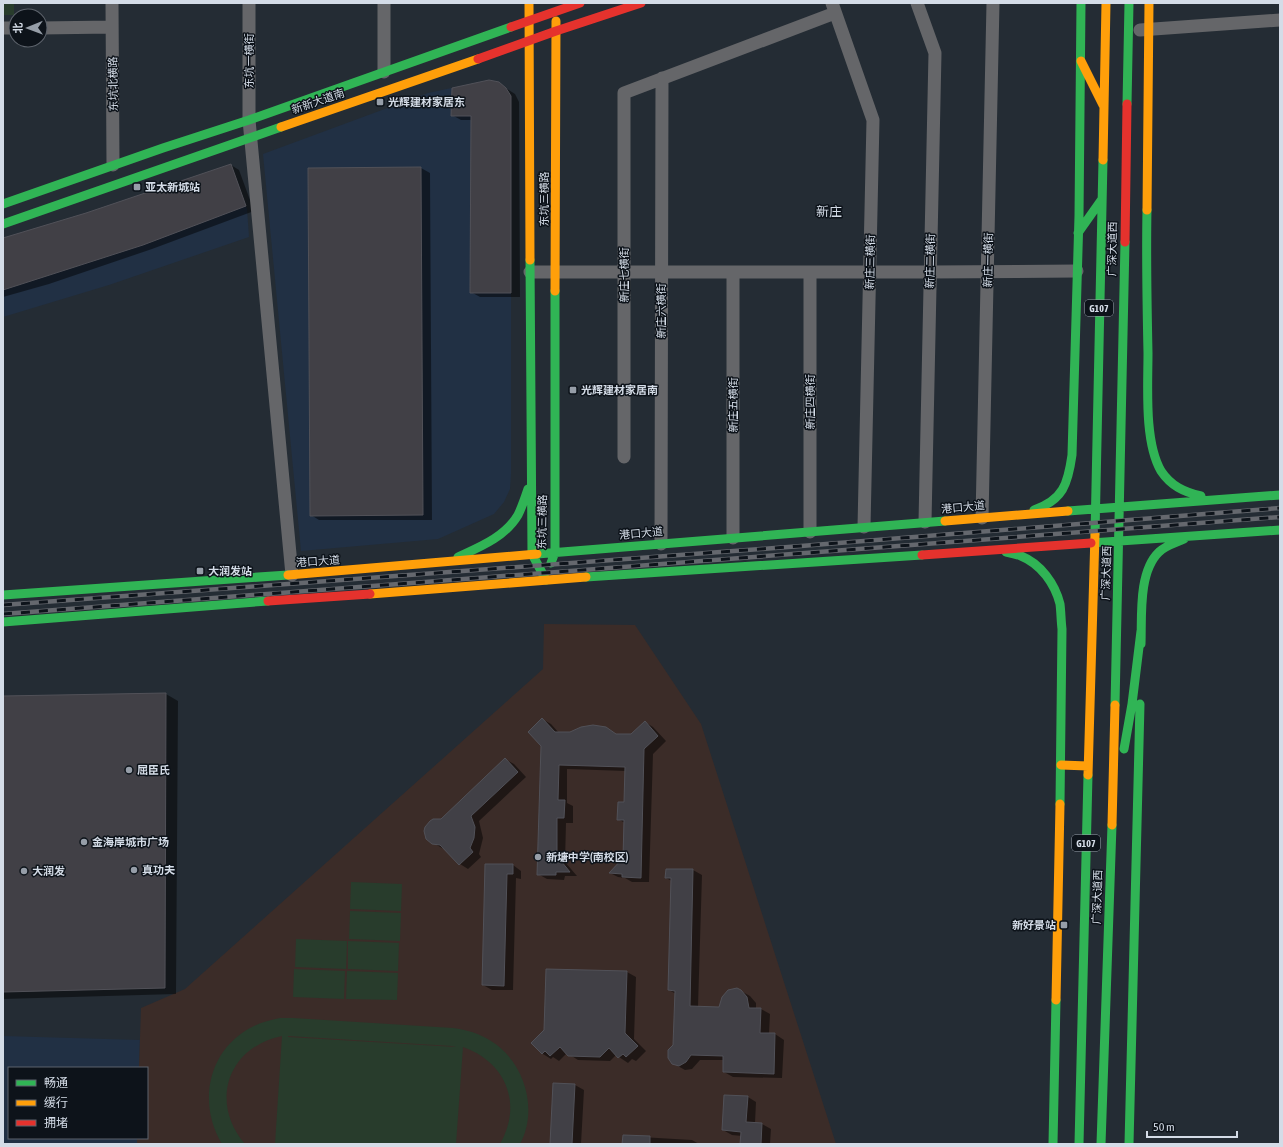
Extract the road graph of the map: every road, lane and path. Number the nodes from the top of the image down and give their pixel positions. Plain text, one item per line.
1 (112, 3) edge
2 (249, 3) edge
3 (384, 3) edge
4 (529, 3) edge
5 (580, 3) edge
6 (641, 3) edge
7 (917, 3) edge
8 (993, 3) edge
9 (1081, 3) edge
10 (1106, 3) edge
11 (1129, 3) edge
12 (1149, 3) edge
13 (556, 7) edge
14 (833, 8) edge
15 (529, 20) junction
16 (1280, 20) edge
17 (112, 27) junction
18 (48, 28) edge
19 (1128, 30) junction
20 (1148, 30) junction
21 (556, 31) junction
22 (528, 42) junction
23 (1080, 61) junction
24 (384, 72) junction
25 (662, 78) junction
26 (1105, 108) junction
27 (249, 120) junction
28 (250, 137) junction
29 (113, 165) junction
30 (1102, 199) junction
31 (3, 204) edge
32 (3, 224) edge
33 (1078, 233) junction
34 (1077, 271) junction
35 (530, 272) junction
36 (556, 272) junction
37 (624, 272) junction
38 (662, 272) junction
39 (733, 272) junction
40 (810, 272) junction
41 (869, 272) junction
42 (930, 272) junction
43 (987, 272) junction
44 (624, 456) dead end
45 (531, 478) junction
46 (1280, 495) edge
47 (1216, 499) junction
48 (1119, 507) junction
49 (1096, 509) junction
50 (1017, 515) junction
51 (982, 518) junction
52 (925, 522) junction
53 (864, 527) junction
54 (1280, 530) edge
55 (810, 532) junction
56 (1194, 535) junction
57 (733, 538) junction
58 (1119, 541) junction
59 (1095, 543) junction
60 (661, 544) junction
61 (1000, 550) junction
62 (555, 552) junction
63 (532, 554) junction
64 (447, 562) junction
65 (292, 575) junction
66 (546, 580) junction
67 (3, 595) edge
68 (3, 622) edge
69 (1141, 631) junction
70 (1061, 765) junction
71 (1088, 766) junction
72 (1112, 813) junction
73 (1053, 1144) edge
74 (1079, 1144) edge
75 (1101, 1144) edge
76 (1129, 1144) edge

1 - 17 street, 东坑北横路
2 - 27 street, 东坑一横街
3 - 24 street
4 - 15 main road, 东坑三横路
5 - 13 main road, 新新大道南
6 - 21 main road, 新新大道南
7 - 42 street, 新庄二横街
8 - 43 street, 新庄一横街
9 - 23 main road
10 - 26 main road, 广深大道西 / G107
11 - 19 main road, 广深大道西 / G107
12 - 20 main road
13 - 15 main road, 新新大道南
13 - 21 main road, 东坑三横路
14 - 25 street
14 - 41 street, 新庄三横街
15 - 22 main road, 东坑三横路
15 - 24 main road, 新新大道南
16 - 20 street
17 - 18 street
17 - 29 street, 东坑北横路
19 - 20 street
19 - 48 main road, 广深大道西 / G107
20 - 47 main road
21 - 22 main road, 新新大道南
21 - 36 main road, 东坑三横路
22 - 28 main road, 新新大道南
22 - 35 main road, 东坑三横路
23 - 26 main road
23 - 33 main road
24 - 27 main road, 新新大道南
25 - 37 street, 新庄七横街
25 - 38 street, 新庄六横街
26 - 30 main road, 广深大道西 / G107
27 - 28 street, 东坑一横街
27 - 29 main road, 新新大道南
28 - 32 main road, 新新大道南
28 - 65 street, 东坑一横街
29 - 31 main road, 新新大道南
30 - 33 main road
30 - 49 main road, 广深大道西 / G107
33 - 34 main road
34 - 43 street
34 - 50 main road
35 - 36 street
35 - 45 main road, 东坑三横路
36 - 37 street
36 - 62 main road, 东坑三横路
37 - 38 street
37 - 44 street, 新庄七横街
38 - 39 street
38 - 60 street, 新庄六横街
39 - 40 street
39 - 57 street, 新庄五横街
40 - 41 street
40 - 55 street, 新庄四横街
41 - 42 street
41 - 53 street, 新庄三横街
42 - 43 street
42 - 52 street, 新庄二横街
43 - 51 street, 新庄一横街
45 - 63 main road, 东坑三横路
45 - 64 main road
46 - 47 main road, 港口大道
47 - 48 main road, 港口大道
48 - 49 main road, 港口大道
48 - 58 main road, 广深大道西 / G107
49 - 50 main road, 港口大道
49 - 59 main road, 广深大道西 / G107
50 - 51 main road, 港口大道
51 - 52 main road, 港口大道
52 - 53 main road, 港口大道
53 - 55 main road, 港口大道
54 - 56 main road
55 - 57 main road, 港口大道
56 - 58 main road
56 - 69 main road
57 - 60 main road, 港口大道
58 - 59 main road
58 - 72 main road, 广深大道西 / G107
59 - 61 main road
59 - 71 main road, 广深大道西 / G107
60 - 62 main road, 港口大道
61 - 66 main road
61 - 70 main road
62 - 63 main road, 港口大道
62 - 66 main road, 东坑三横路
63 - 64 main road, 港口大道
63 - 66 main road, 东坑三横路
64 - 65 main road, 港口大道
65 - 67 main road, 港口大道
66 - 68 main road
69 - 72 main road
69 - 76 main road
70 - 71 main road
70 - 73 main road
71 - 74 main road, 广深大道西 / G107
72 - 75 main road, 广深大道西 / G107

